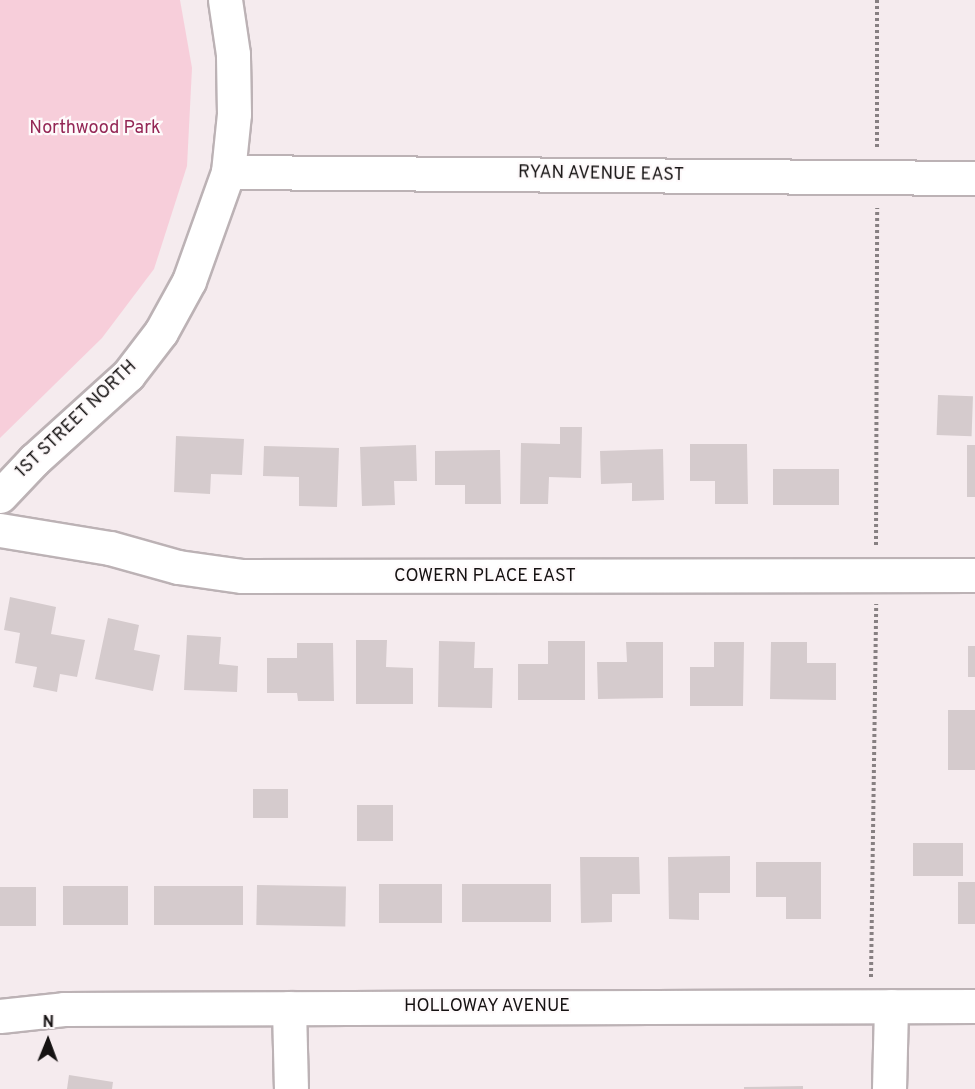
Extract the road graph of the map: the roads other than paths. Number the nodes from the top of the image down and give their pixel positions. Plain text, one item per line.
1 (225, 0) edge
2 (228, 172) junction
3 (975, 178) edge
4 (0, 495) edge
5 (0, 530) edge
6 (975, 575) edge
7 (881, 1006) junction
8 (975, 1006) edge
9 (289, 1008) junction
10 (0, 1016) edge
11 (291, 1089) edge
12 (889, 1089) edge

1 - 2 street, 1ST STREET NORTH
2 - 3 street, RYAN AVENUE EAST
2 - 4 street, 1ST STREET NORTH
5 - 6 street, COWERN PLACE EAST
7 - 8 street, HOLLOWAY AVENUE
7 - 9 street, HOLLOWAY AVENUE
7 - 12 street
9 - 10 street, HOLLOWAY AVENUE
9 - 11 street

